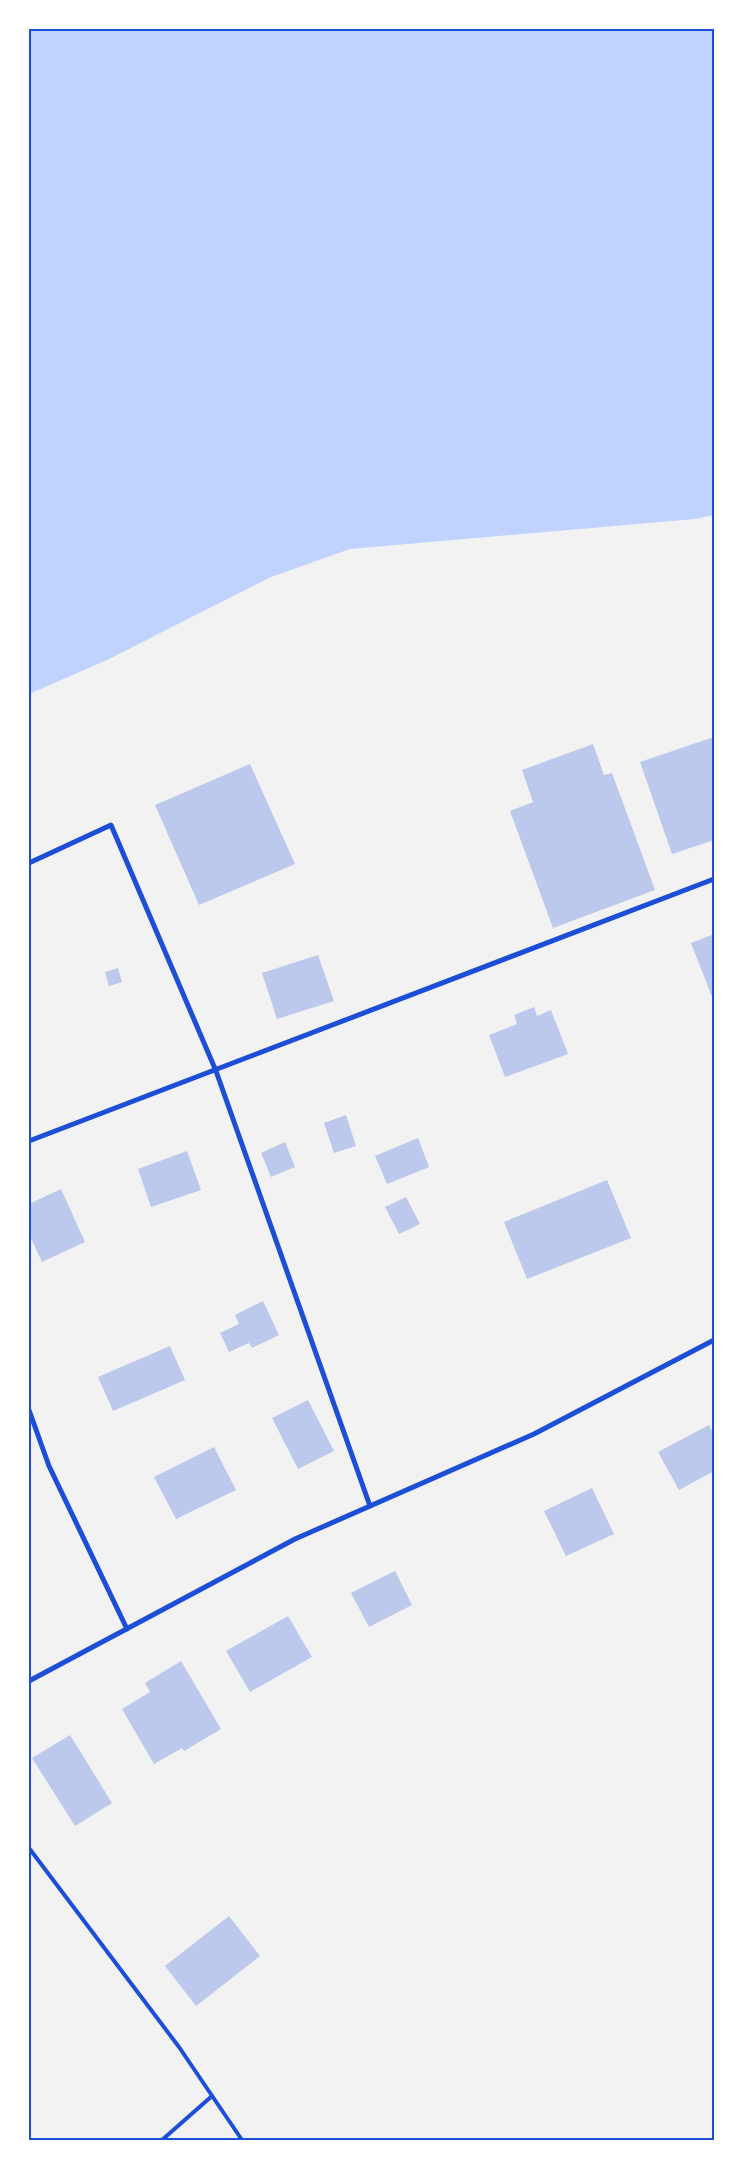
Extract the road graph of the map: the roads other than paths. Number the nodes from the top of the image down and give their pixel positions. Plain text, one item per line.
1 (29, 863) edge
2 (714, 879) edge
3 (216, 1070) junction
4 (29, 1141) edge
5 (714, 1340) edge
6 (29, 1410) edge
7 (370, 1506) junction
8 (127, 1629) junction
9 (29, 1681) edge
10 (29, 1848) edge
11 (212, 2096) junction
12 (162, 2140) edge
13 (242, 2140) edge

1 - 3 street
2 - 3 street
3 - 4 street
3 - 7 street
5 - 7 street
6 - 8 street
7 - 8 street
8 - 9 street
10 - 11 lane
11 - 12 lane
11 - 13 lane

